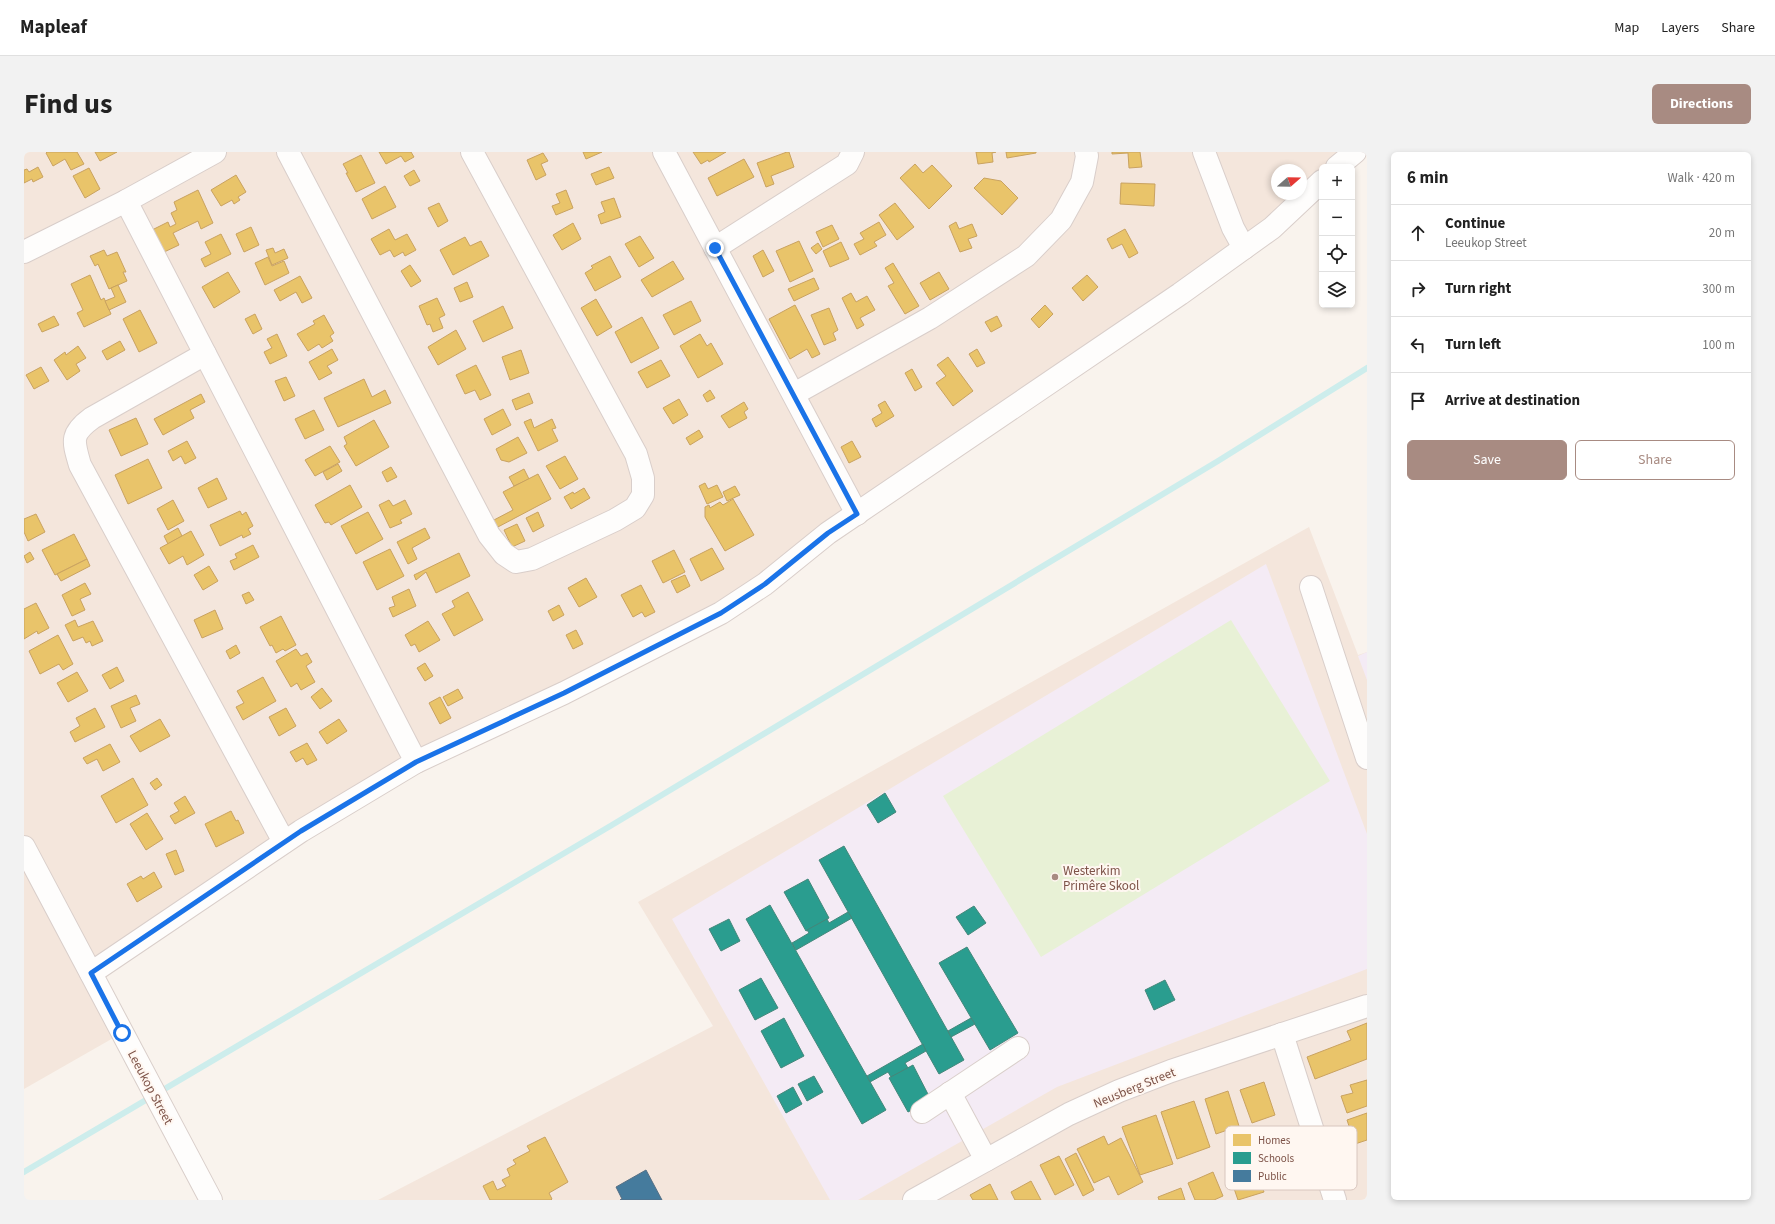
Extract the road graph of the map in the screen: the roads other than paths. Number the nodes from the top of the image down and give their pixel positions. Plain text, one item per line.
1 (215, 152) edge
2 (288, 152) edge
3 (472, 152) edge
4 (664, 152) edge
5 (853, 152) edge
6 (1086, 152) edge
7 (1204, 152) edge
8 (1355, 152) edge
9 (1341, 164) edge
10 (1319, 184) edge
11 (126, 201) junction
12 (715, 248) junction
13 (1244, 248) junction
14 (24, 252) edge
15 (205, 354) junction
16 (794, 394) junction
17 (857, 514) junction
18 (1311, 587) dead end
19 (1367, 758) edge
20 (416, 762) junction
21 (284, 842) junction
22 (24, 847) edge
23 (91, 973) junction
24 (1367, 1006) edge
25 (1282, 1034) junction
26 (1018, 1048) dead end
27 (950, 1093) junction
28 (922, 1112) dead end
29 (1311, 1126) edge
30 (986, 1160) junction
31 (1332, 1190) edge
32 (211, 1200) edge
33 (914, 1200) edge
34 (1335, 1200) edge

1 - 11 street
2 - 3 street
4 - 12 street
5 - 12 street
6 - 16 street
7 - 13 street
8 - 9 street
10 - 13 street
11 - 14 street
11 - 15 street
12 - 16 street
13 - 17 street
15 - 20 street
15 - 21 street
16 - 17 street
17 - 20 street
18 - 19 street
20 - 21 street
21 - 23 street
22 - 23 street, Leeukop Street
23 - 32 street, Leeukop Street
24 - 25 street, Neusberg Street
25 - 29 street
25 - 30 street, Neusberg Street
26 - 27 street
27 - 28 street
27 - 30 street
30 - 33 street, Neusberg Street
31 - 34 street

